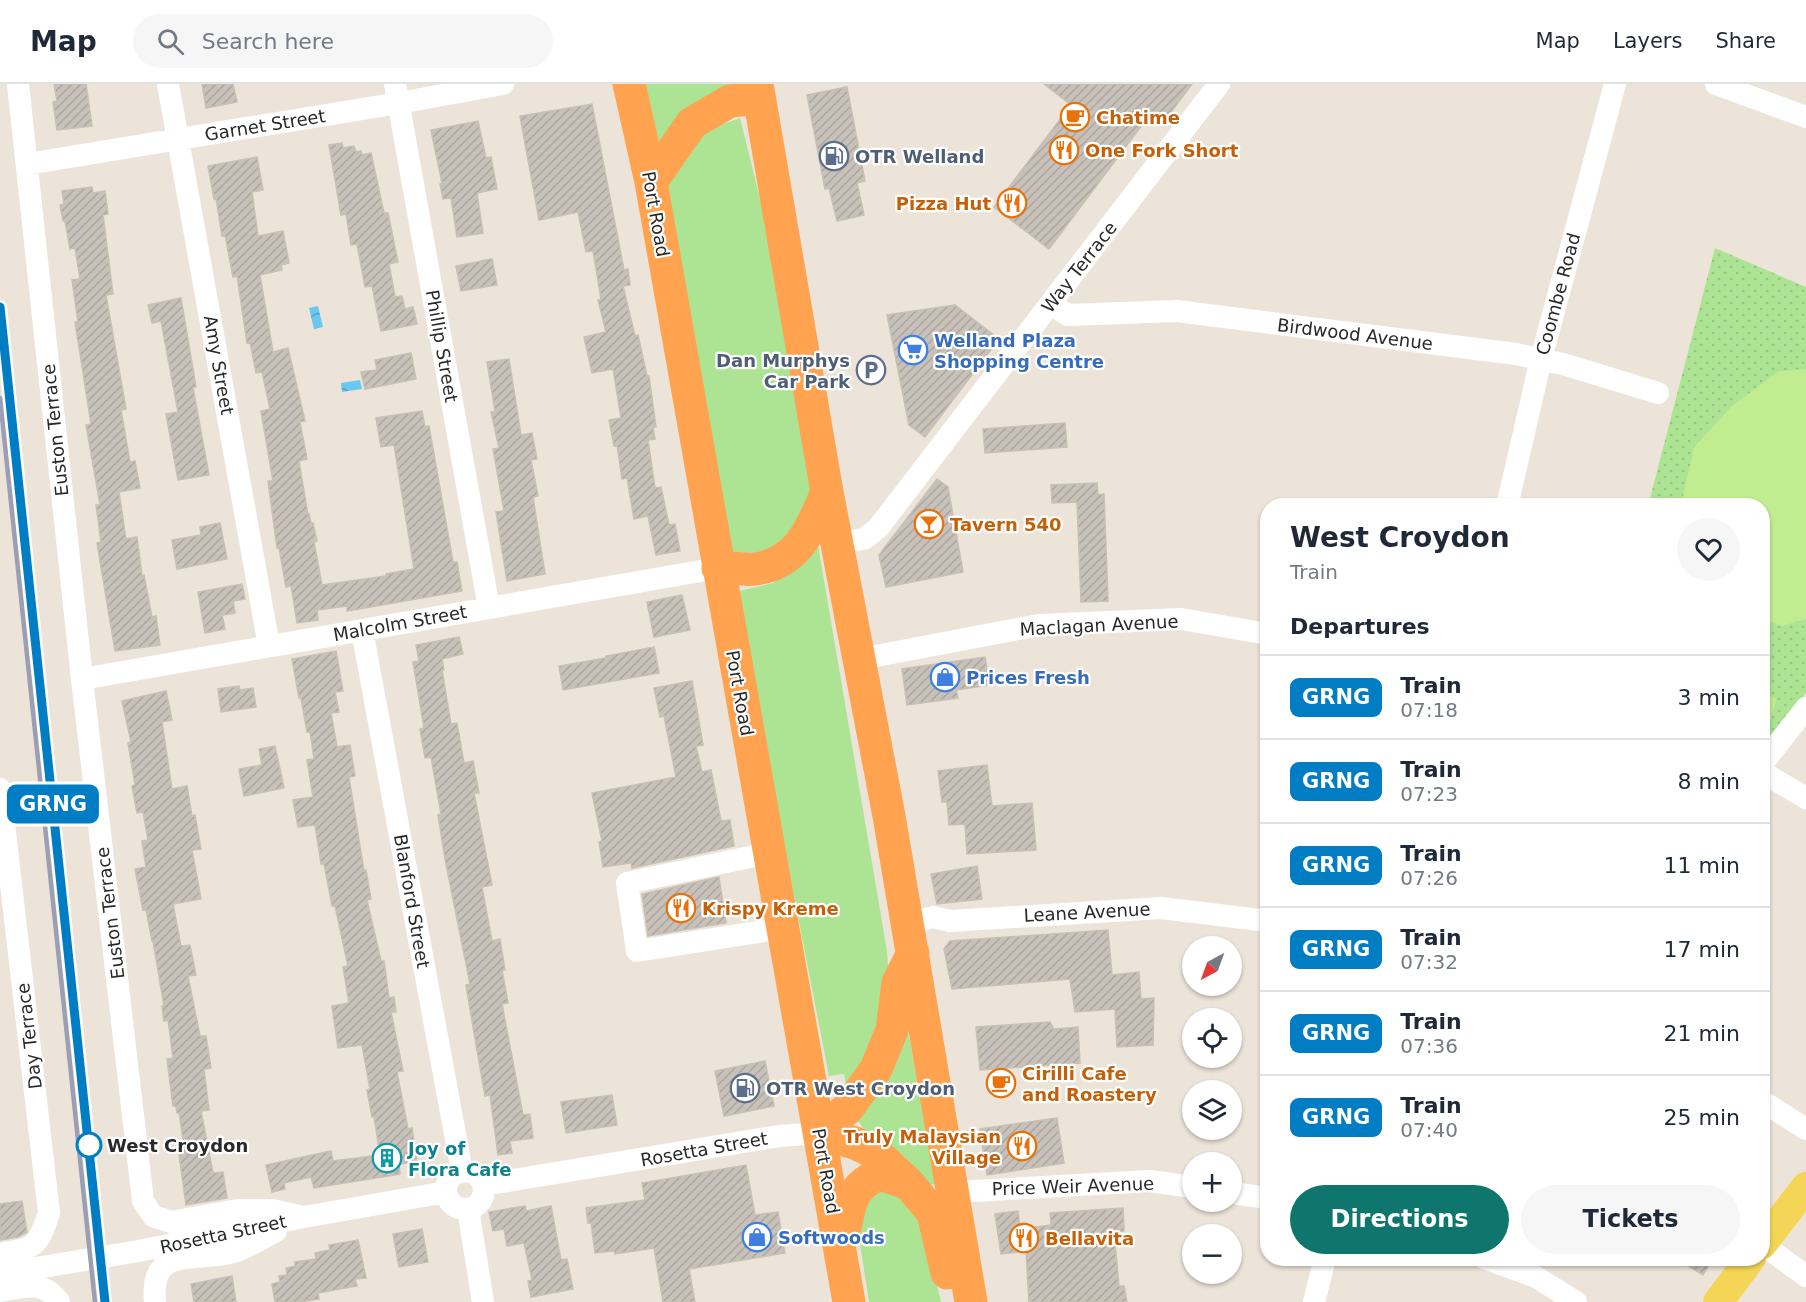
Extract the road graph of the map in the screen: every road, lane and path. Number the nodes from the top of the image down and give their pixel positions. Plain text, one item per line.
1 (18, 84) edge
2 (168, 84) edge
3 (503, 84) edge
4 (628, 84) edge
5 (1218, 84) edge
6 (1616, 84) edge
7 (1716, 84) edge
8 (758, 91) edge
9 (397, 94) edge
10 (1806, 117) edge
11 (178, 140) junction
12 (27, 164) junction
13 (651, 182) junction
14 (1050, 304) junction
15 (1540, 359) junction
16 (1658, 393) dead end
17 (827, 492) junction
18 (1509, 498) edge
19 (838, 543) junction
20 (718, 568) junction
21 (489, 608) junction
22 (362, 630) junction
23 (1260, 633) edge
24 (269, 646) junction
25 (860, 659) junction
26 (82, 679) junction
27 (1806, 708) edge
28 (1770, 754) edge
29 (1770, 777) edge
30 (0, 789) edge
31 (1806, 798) edge
32 (769, 853) junction
33 (1260, 920) edge
34 (783, 928) junction
35 (910, 939) junction
36 (1770, 1106) edge
37 (1806, 1129) edge
38 (819, 1132) junction
39 (462, 1172) junction
40 (909, 1184) junction
41 (483, 1185) junction
42 (1182, 1186) edge
43 (1806, 1187) edge
44 (446, 1192) junction
45 (954, 1192) junction
46 (1242, 1194) edge
47 (1260, 1197) edge
48 (468, 1209) junction
49 (304, 1217) junction
50 (1770, 1234) edge
51 (839, 1248) junction
52 (1770, 1250) edge
53 (0, 1254) edge
54 (1323, 1266) edge
55 (1506, 1266) edge
56 (1745, 1266) edge
57 (0, 1274) edge
58 (1806, 1276) edge
59 (0, 1291) edge
60 (59, 1302) edge
61 (155, 1302) edge
62 (483, 1302) edge
63 (849, 1302) edge
64 (964, 1302) edge
65 (971, 1302) edge
66 (1314, 1302) edge
67 (1576, 1302) edge
68 (1718, 1302) edge

1 - 12 street, Euston Terrace
2 - 11 street, Amy Street
3 - 9 street, Garnet Street
4 - 13 highway, Port Road
5 - 14 street, Way Terrace
6 - 15 street, Coombe Road
7 - 10 street
8 - 13 highway
8 - 17 highway
9 - 11 street, Garnet Street
9 - 21 street, Phillip Street
11 - 12 street, Garnet Street
11 - 24 street, Amy Street
12 - 26 street, Euston Terrace
13 - 20 highway, Port Road
14 - 15 street, Birdwood Avenue
14 - 19 street, Way Terrace
15 - 16 street, Birdwood Avenue
15 - 18 street, Coombe Road
17 - 19 highway
17 - 20 highway
19 - 25 highway
20 - 21 street, Malcolm Street
20 - 32 highway, Port Road
21 - 22 street, Malcolm Street
22 - 24 street, Malcolm Street
22 - 39 street, Blanford Street
23 - 25 street, Maclagan Avenue
24 - 26 street, Malcolm Street
25 - 35 highway
26 - 49 street, Euston Terrace
27 - 28 street
29 - 31 street
30 - 53 street, Day Terrace
32 - 34 highway, Port Road
32 - 34 street
33 - 35 street, Leane Avenue
34 - 38 highway, Port Road
35 - 38 highway
35 - 45 highway
36 - 37 street
38 - 40 highway
38 - 41 street, Rosetta Street
38 - 51 highway, Port Road
39 - 41 street
39 - 44 street
40 - 51 highway
40 - 64 highway
41 - 48 street
42 - 45 street, Price Weir Avenue
43 - 50 main road
44 - 48 street
44 - 49 street, Rosetta Street
45 - 65 highway
46 - 47 street
48 - 62 street
49 - 57 street, Rosetta Street
49 - 61 street
51 - 63 highway, Port Road
52 - 58 street
54 - 66 street
55 - 67 street
56 - 68 main road
59 - 60 street

